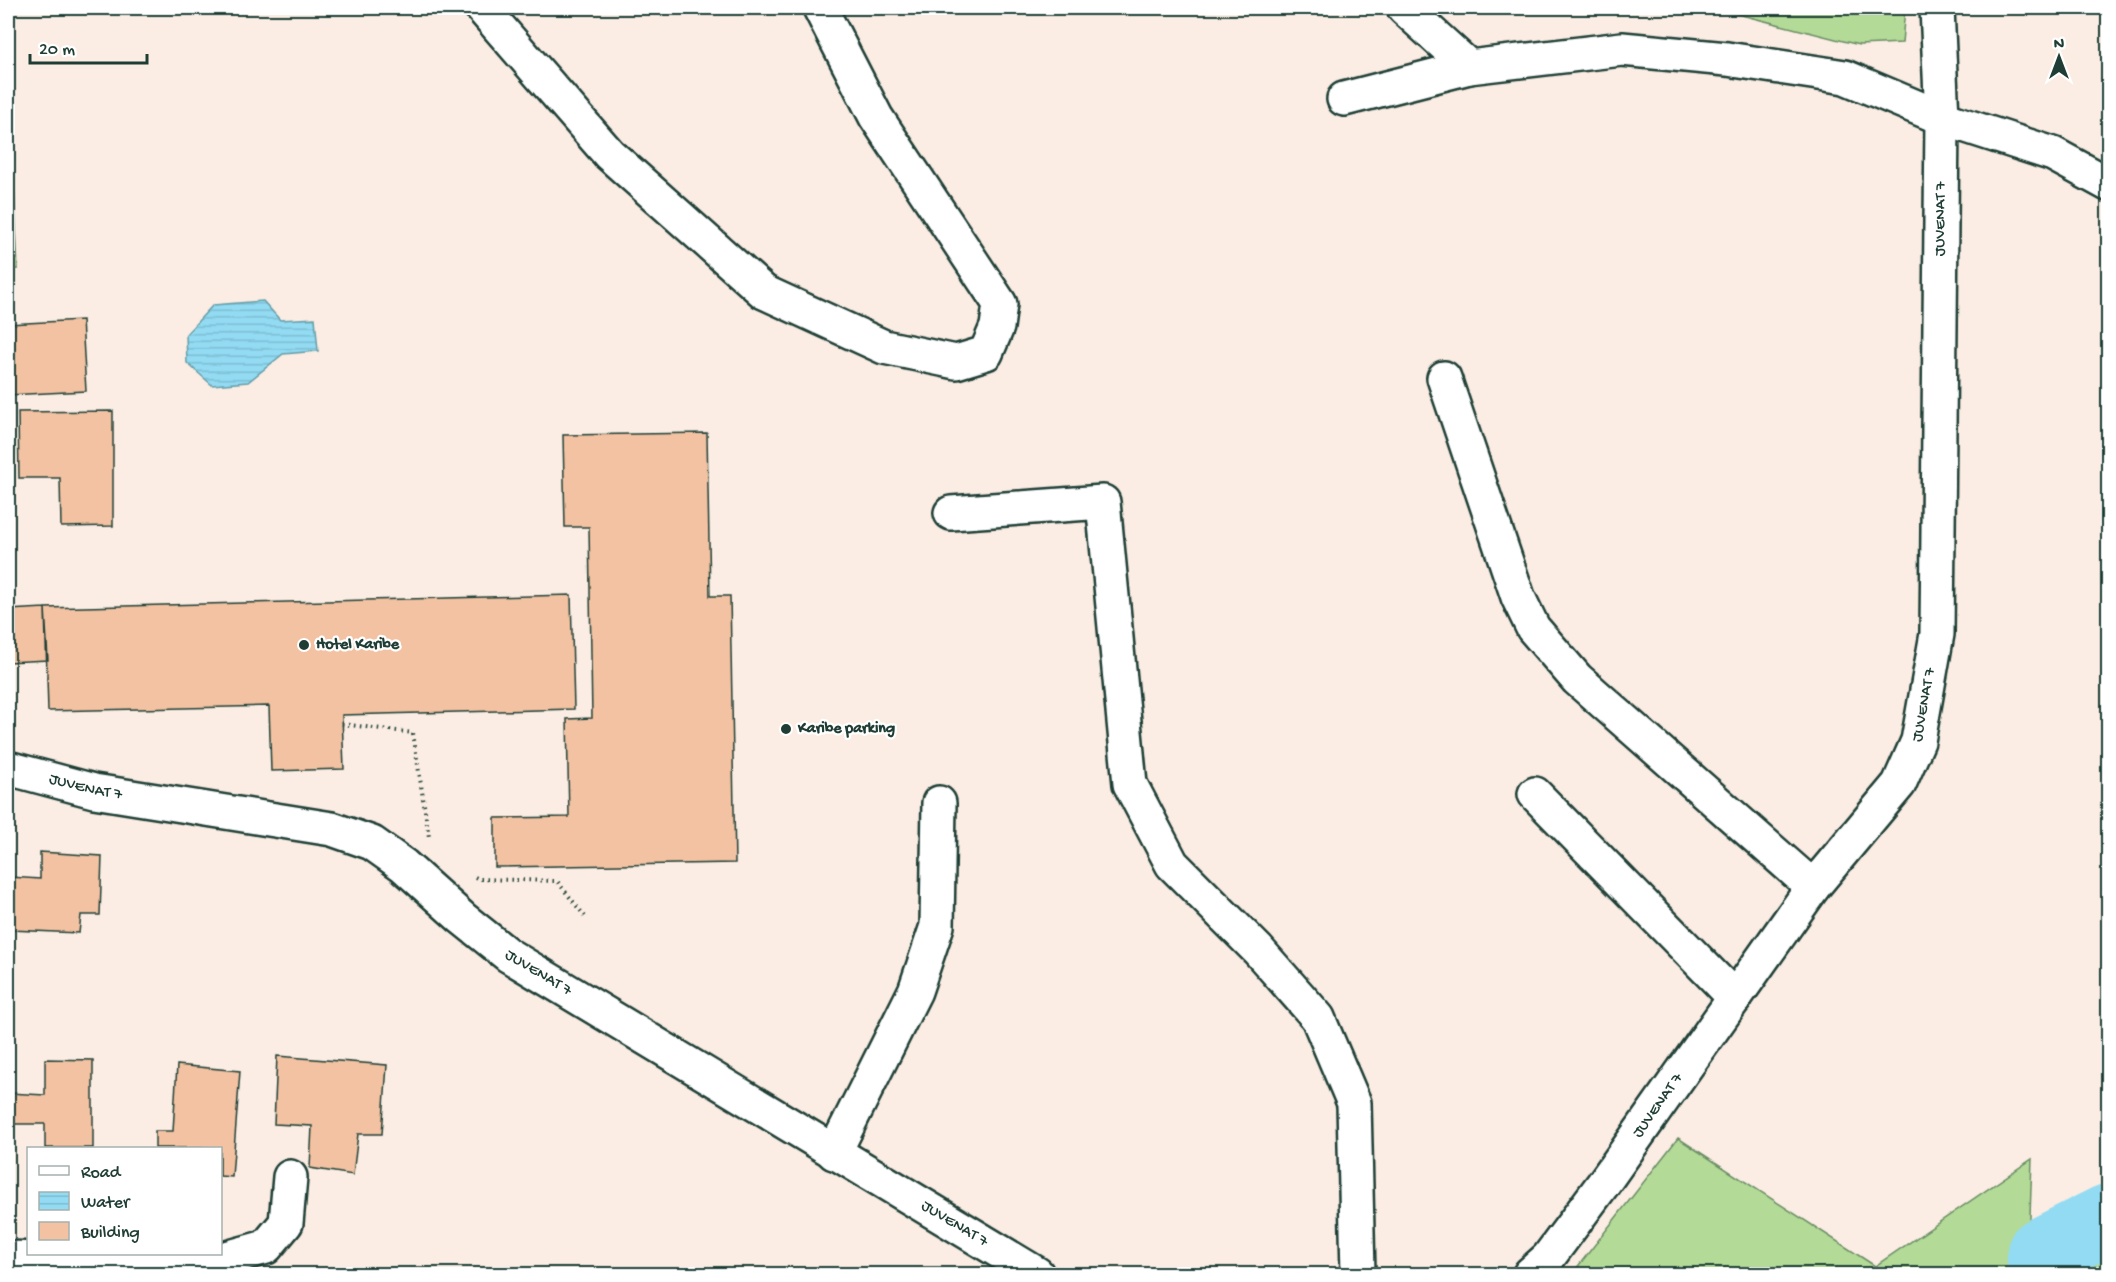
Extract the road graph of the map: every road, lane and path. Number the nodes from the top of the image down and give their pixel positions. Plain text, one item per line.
1 (482, 8) edge
2 (820, 8) edge
3 (1404, 8) edge
4 (1937, 8) edge
5 (1469, 67) junction
6 (1344, 99) dead end
7 (1942, 118) junction
8 (2109, 184) edge
9 (1444, 378) dead end
10 (951, 513) dead end
11 (342, 724) dead end
12 (8, 768) edge
13 (1535, 794) dead end
14 (939, 803) dead end
15 (430, 848) dead end
16 (469, 873) dead end
17 (1813, 887) junction
18 (587, 919) dead end
19 (1735, 998) junction
20 (834, 1153) junction
21 (290, 1177) dead end
22 (8, 1258) edge
23 (1037, 1275) edge
24 (1358, 1275) edge
25 (1530, 1275) edge

1 - 2 street
3 - 5 street
4 - 7 street, JUVENAT 7
5 - 6 street
5 - 7 street
7 - 8 street
7 - 17 street, JUVENAT 7
9 - 17 street
10 - 24 street
11 - 15 path
12 - 20 street, JUVENAT 7
13 - 19 street
14 - 20 street
16 - 18 path
17 - 19 street, JUVENAT 7
19 - 25 street, JUVENAT 7
20 - 23 street, JUVENAT 7
21 - 22 street

